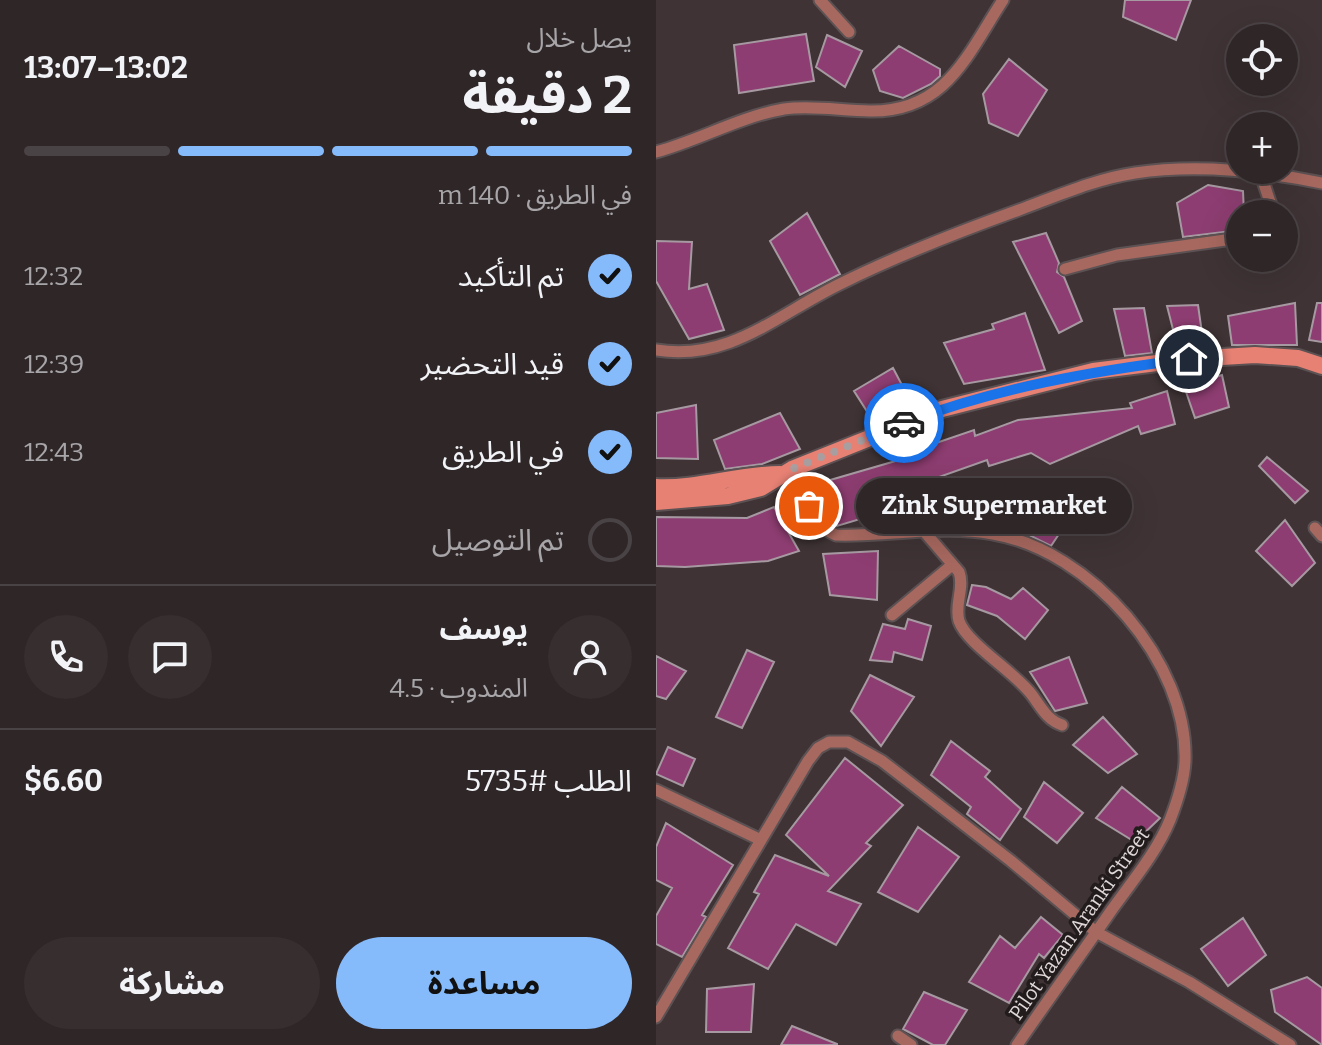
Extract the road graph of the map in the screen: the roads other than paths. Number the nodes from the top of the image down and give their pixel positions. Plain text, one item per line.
1 (820, 0) edge
2 (1003, 0) edge
3 (849, 32) dead end
4 (656, 152) edge
5 (1226, 171) edge
6 (1298, 178) edge
7 (1322, 183) edge
8 (1226, 240) edge
9 (1065, 269) dead end
10 (656, 350) edge
11 (1322, 366) edge
12 (786, 471) junction
13 (656, 487) edge
14 (656, 502) edge
15 (923, 530) junction
16 (952, 565) junction
17 (892, 615) dead end
18 (1062, 725) dead end
19 (656, 790) edge
20 (761, 840) junction
21 (1096, 932) junction
22 (658, 1010) edge
23 (898, 1036) dead end
24 (1285, 1044) edge
25 (911, 1045) edge
26 (1017, 1045) edge

1 - 3 street
2 - 4 street
5 - 10 street
6 - 7 street
8 - 9 street
11 - 12 main road
12 - 13 main road
12 - 14 main road
12 - 15 street, Pilot Yazan Aranki Street
15 - 16 street
15 - 21 street, Pilot Yazan Aranki Street
16 - 17 street
16 - 18 street
19 - 20 street
20 - 21 street
20 - 22 street
21 - 24 street
21 - 26 street, Pilot Yazan Aranki Street
23 - 25 street

